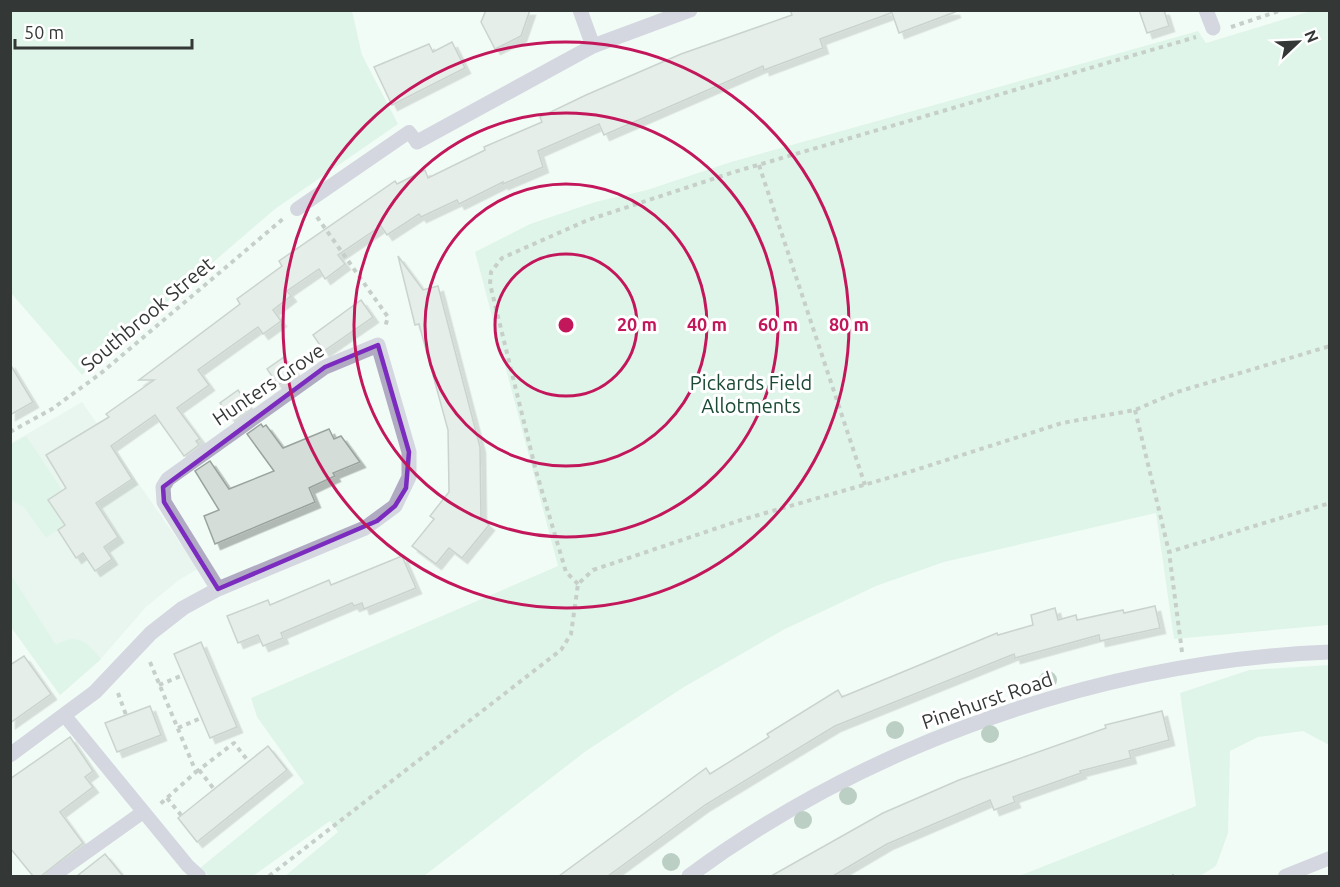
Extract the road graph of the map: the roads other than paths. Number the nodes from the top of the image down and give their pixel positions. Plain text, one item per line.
1 (580, 10) edge
2 (690, 10) edge
3 (1206, 10) edge
4 (1213, 28) road end
5 (593, 46) junction
6 (417, 142) joint
7 (301, 205) road end
8 (218, 589) junction
9 (1329, 652) edge
10 (65, 716) junction
11 (10, 755) edge
12 (145, 814) junction
13 (1329, 858) edge
14 (53, 876) edge
15 (199, 876) edge
16 (690, 876) edge
17 (1285, 876) edge

1 - 5 street
2 - 5 street
3 - 4 street
5 - 6 street
6 - 7 lane
8 - 8 street, Hunters Grove
8 - 10 street
9 - 16 street, Pinehurst Road
10 - 11 street
10 - 12 lane
12 - 14 lane
12 - 15 lane
13 - 17 lane

